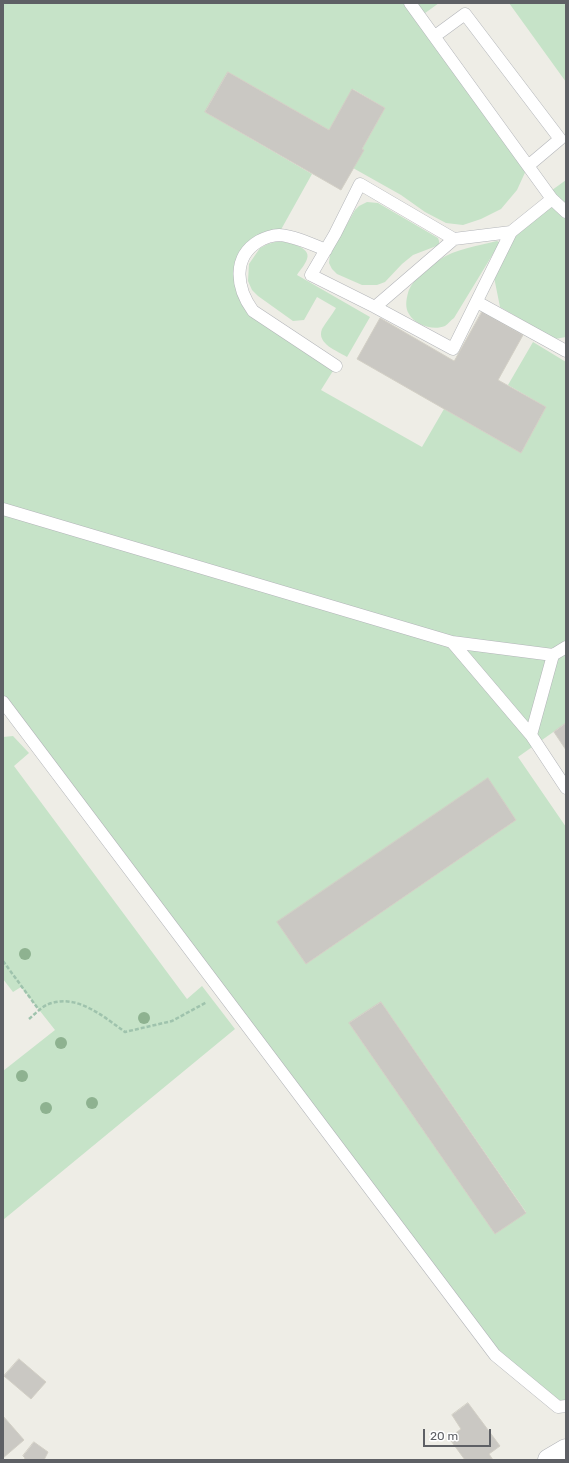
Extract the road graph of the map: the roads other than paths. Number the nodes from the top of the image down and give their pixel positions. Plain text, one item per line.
1 (410, 3) edge
2 (435, 36) junction
3 (528, 166) junction
4 (552, 199) junction
5 (566, 212) edge
6 (511, 232) junction
7 (454, 239) junction
8 (326, 250) junction
9 (477, 302) junction
10 (375, 307) junction
11 (566, 351) edge
12 (336, 366) dead end
13 (3, 509) edge
14 (452, 642) junction
15 (566, 647) edge
16 (553, 655) junction
17 (3, 702) edge
18 (8, 718) edge
19 (531, 735) junction
20 (566, 788) edge
21 (566, 1406) edge

1 - 2 lane
2 - 3 lane
2 - 3 lane
3 - 4 lane
4 - 5 lane
4 - 6 lane
6 - 7 lane
6 - 9 lane
7 - 8 lane
7 - 10 lane
8 - 10 lane
8 - 12 lane
9 - 10 lane
9 - 11 lane
13 - 14 lane
14 - 16 lane
14 - 19 lane
15 - 16 lane
16 - 19 lane
17 - 18 lane
18 - 21 lane
19 - 20 lane

